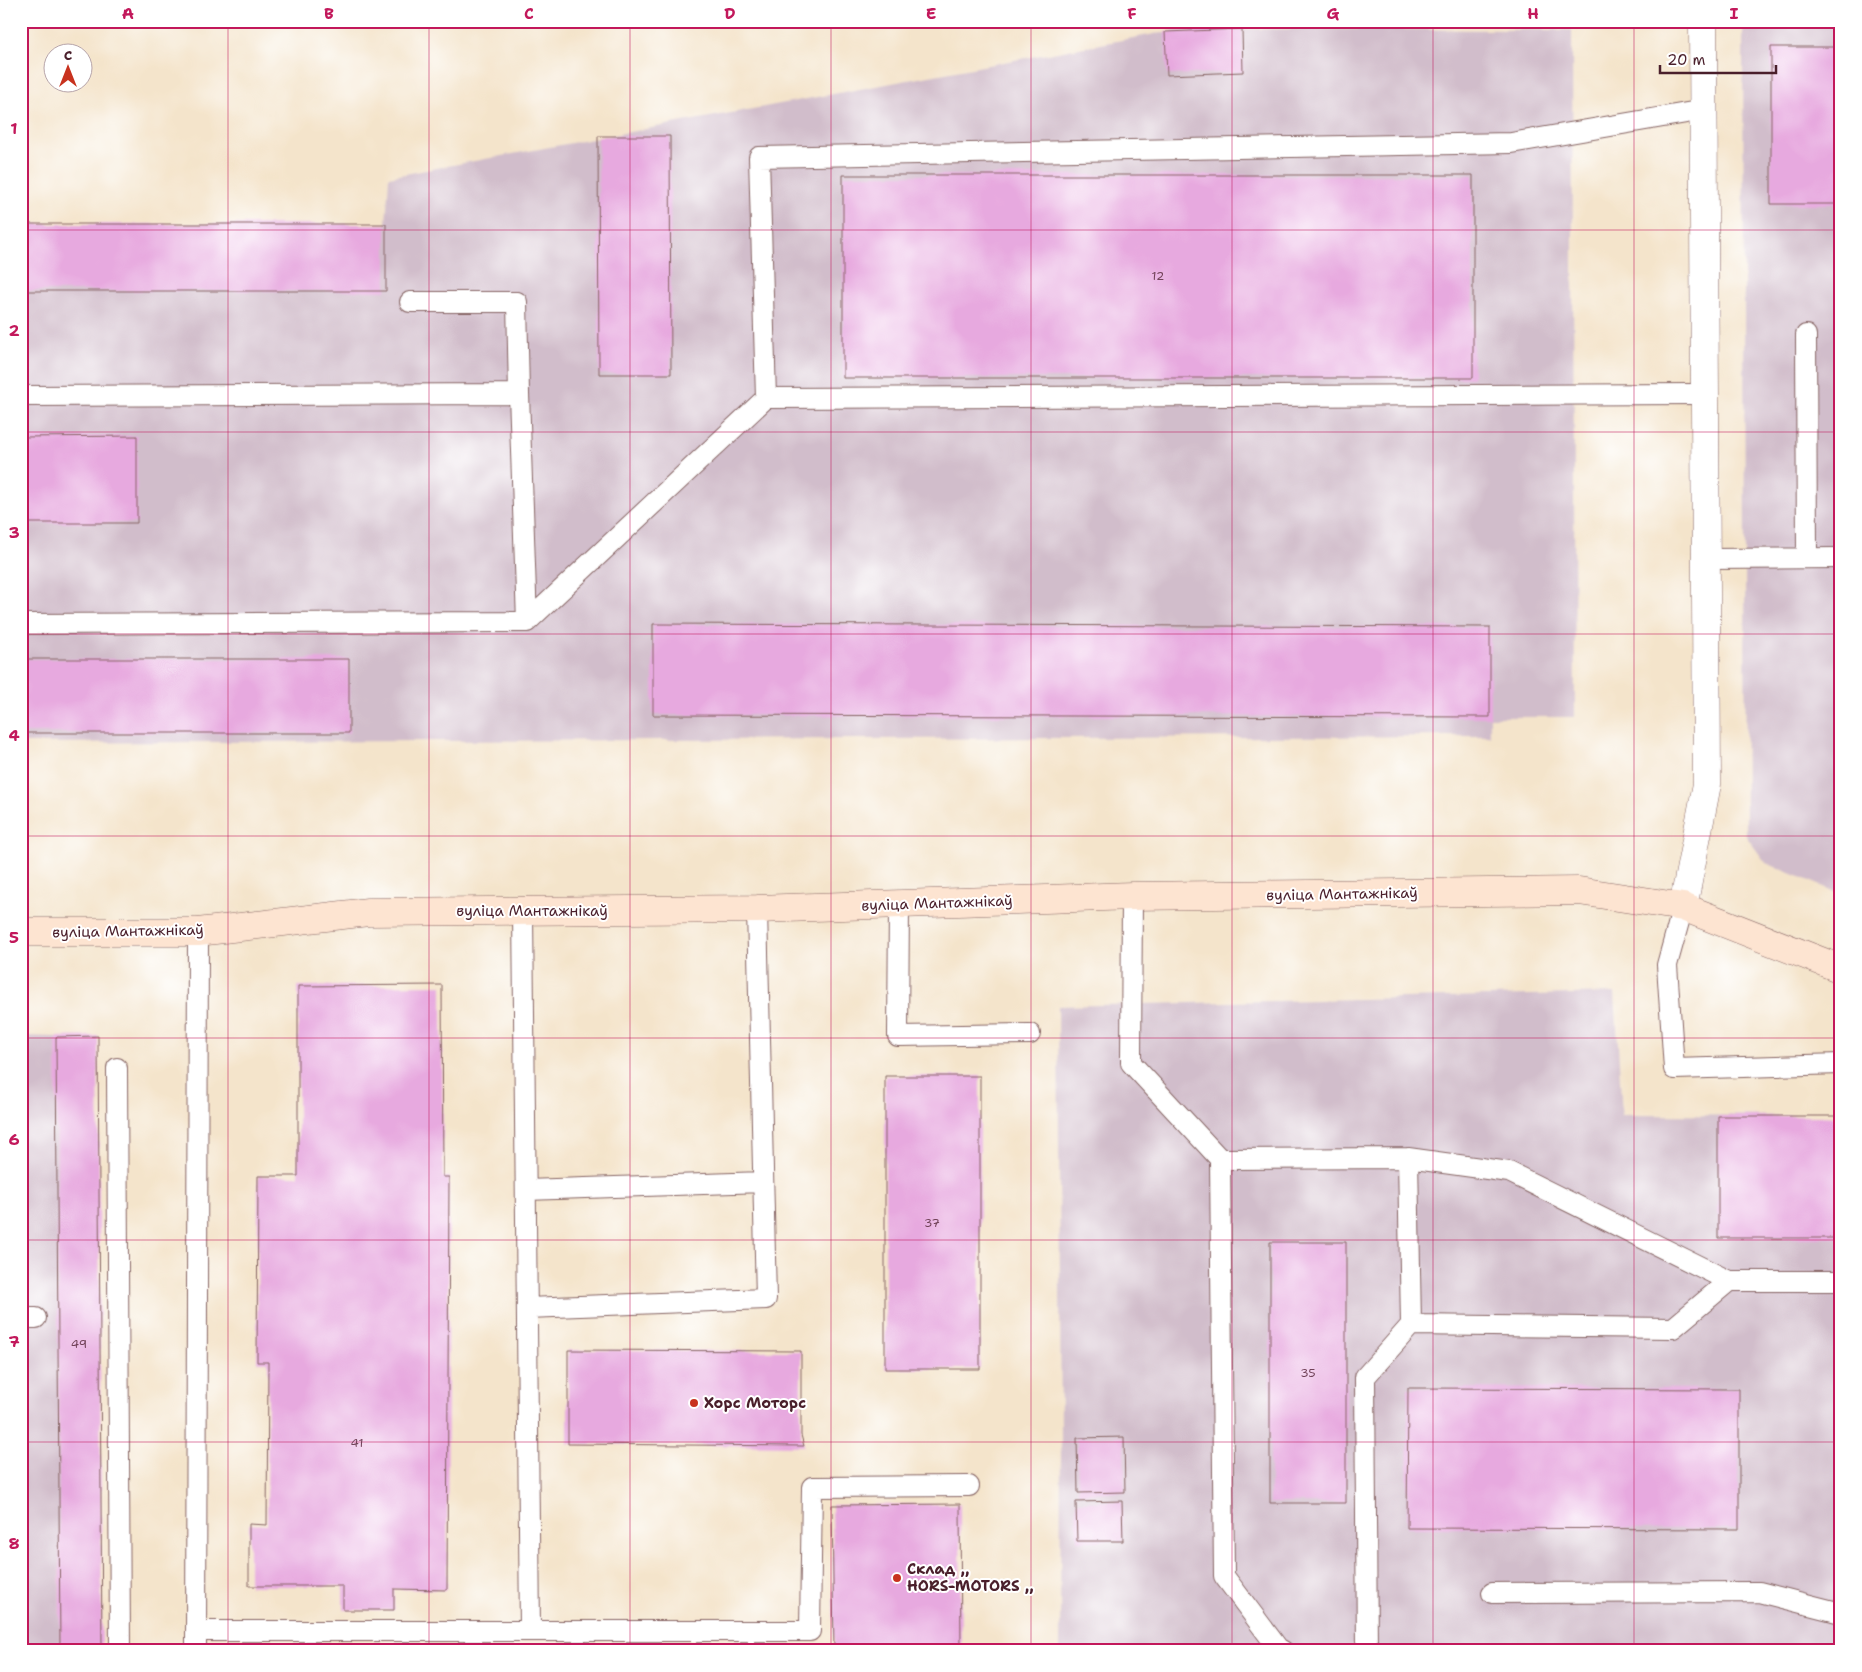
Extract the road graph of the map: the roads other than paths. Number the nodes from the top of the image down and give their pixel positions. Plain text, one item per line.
1 (1703, 21) edge
2 (1704, 110) junction
3 (410, 302) dead end
4 (1806, 335) dead end
5 (519, 394) junction
6 (1705, 394) junction
7 (21, 396) edge
8 (766, 398) junction
9 (1807, 558) junction
10 (1841, 558) edge
11 (1706, 559) junction
12 (526, 622) junction
13 (21, 624) edge
14 (1132, 896) junction
15 (899, 905) junction
16 (1683, 907) junction
17 (758, 909) junction
18 (523, 911) junction
19 (21, 932) edge
20 (198, 932) junction
21 (1841, 968) edge
22 (1030, 1034) dead end
23 (1841, 1064) edge
24 (117, 1068) dead end
25 (1408, 1158) junction
26 (1220, 1159) junction
27 (763, 1182) junction
28 (526, 1190) junction
29 (1729, 1281) junction
30 (1841, 1281) edge
31 (527, 1308) junction
32 (1411, 1325) junction
33 (969, 1486) dead end
34 (1492, 1593) dead end
35 (1841, 1613) edge
36 (530, 1631) junction
37 (196, 1641) edge
38 (120, 1651) edge
39 (1283, 1651) edge
40 (1366, 1651) edge

1 - 2 street
2 - 6 street
2 - 8 lane
3 - 5 lane
4 - 9 lane
5 - 7 lane
5 - 12 lane
6 - 8 lane
6 - 11 street
8 - 12 lane
9 - 10 lane
9 - 11 lane
11 - 16 street
12 - 13 lane
14 - 15 street, вуліца Мантажнікаў
14 - 16 street, вуліца Мантажнікаў
14 - 26 lane
15 - 17 street, вуліца Мантажнікаў
15 - 22 lane
16 - 21 street, вуліца Мантажнікаў
16 - 23 lane
17 - 18 street, вуліца Мантажнікаў
17 - 27 lane
18 - 20 street, вуліца Мантажнікаў
18 - 28 lane
19 - 20 street, вуліца Мантажнікаў
20 - 37 lane
24 - 38 lane
25 - 26 lane
25 - 29 lane
25 - 32 lane
26 - 39 lane
27 - 28 lane
27 - 31 lane
28 - 31 lane
29 - 30 lane
29 - 32 lane
31 - 36 lane
32 - 40 lane
33 - 36 lane
34 - 35 lane
36 - 37 lane

